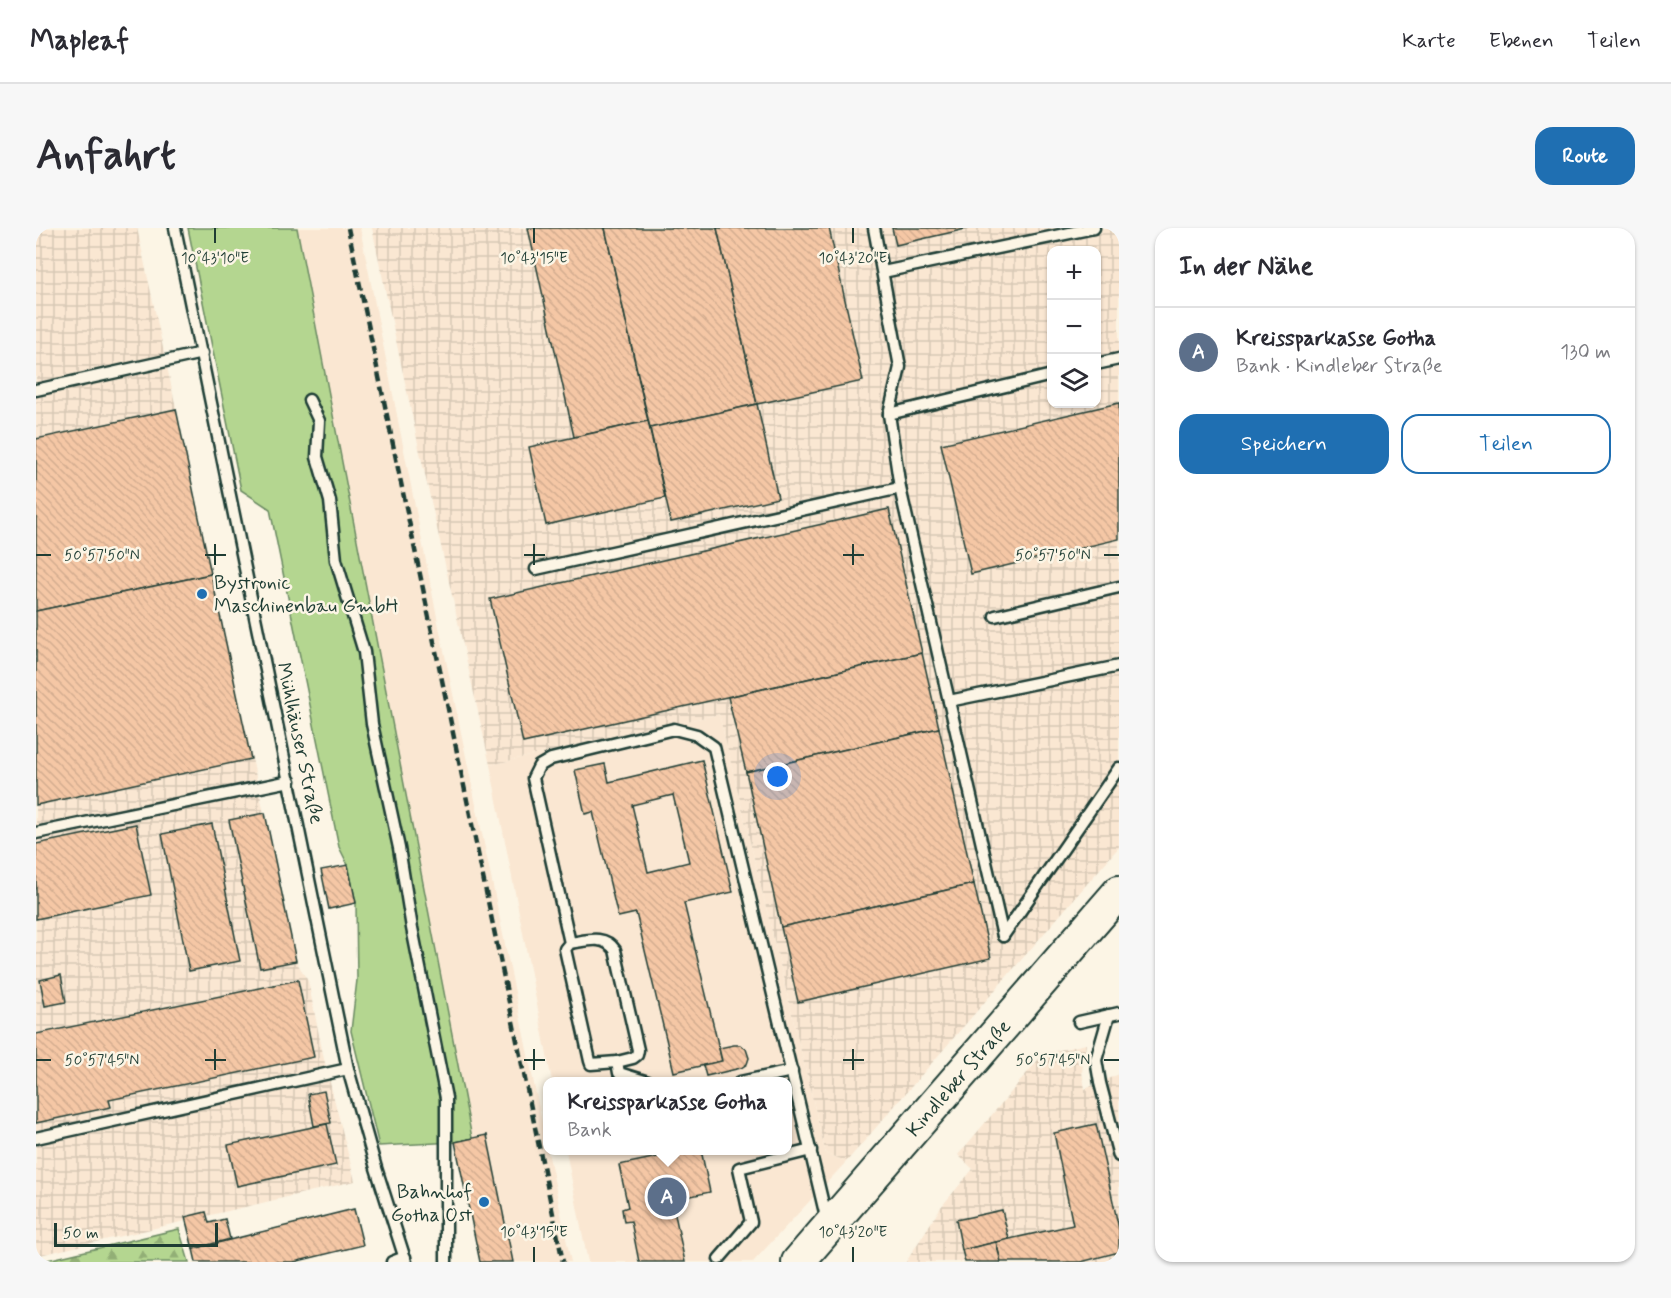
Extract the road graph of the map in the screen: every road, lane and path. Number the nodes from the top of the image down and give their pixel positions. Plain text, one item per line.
1 (175, 228) edge
2 (874, 228) edge
3 (1094, 228) edge
4 (883, 272) junction
5 (202, 353) junction
6 (1119, 359) edge
7 (1101, 363) edge
8 (1047, 376) edge
9 (36, 390) edge
10 (309, 400) dead end
11 (889, 414) junction
12 (900, 488) junction
13 (536, 569) dead end
14 (1119, 587) edge
15 (995, 616) dead end
16 (1119, 666) edge
17 (949, 701) junction
18 (1119, 768) edge
19 (290, 781) junction
20 (36, 833) edge
21 (1119, 892) edge
22 (570, 943) junction
23 (1114, 1014) edge
24 (1079, 1022) dead end
25 (617, 1062) junction
26 (348, 1069) junction
27 (792, 1071) junction
28 (631, 1077) edge
29 (764, 1077) edge
30 (36, 1138) edge
31 (811, 1150) junction
32 (791, 1155) edge
33 (792, 1155) edge
34 (1119, 1156) edge
35 (828, 1227) junction
36 (719, 1259) dead end
37 (405, 1260) edge
38 (392, 1262) edge
39 (446, 1262) edge
40 (799, 1262) edge

1 - 5 lane, Mühlhäuser Straße
2 - 4 lane
3 - 4 lane
4 - 11 lane
5 - 9 lane
5 - 19 lane, Mühlhäuser Straße
6 - 7 lane
8 - 11 lane
10 - 39 lane
11 - 12 lane
12 - 13 lane
12 - 17 lane
14 - 15 lane
16 - 17 lane
17 - 18 lane
19 - 20 lane
19 - 26 lane, Mühlhäuser Straße
21 - 35 main road, Kindleber Straße
22 - 25 lane
22 - 25 lane
22 - 27 lane
23 - 24 lane
23 - 34 lane
25 - 28 lane
26 - 30 lane
26 - 37 lane, Mühlhäuser Straße
27 - 29 lane
27 - 31 lane
31 - 33 lane
31 - 35 lane
32 - 36 lane
35 - 40 main road, Kindleber Straße
37 - 38 lane

